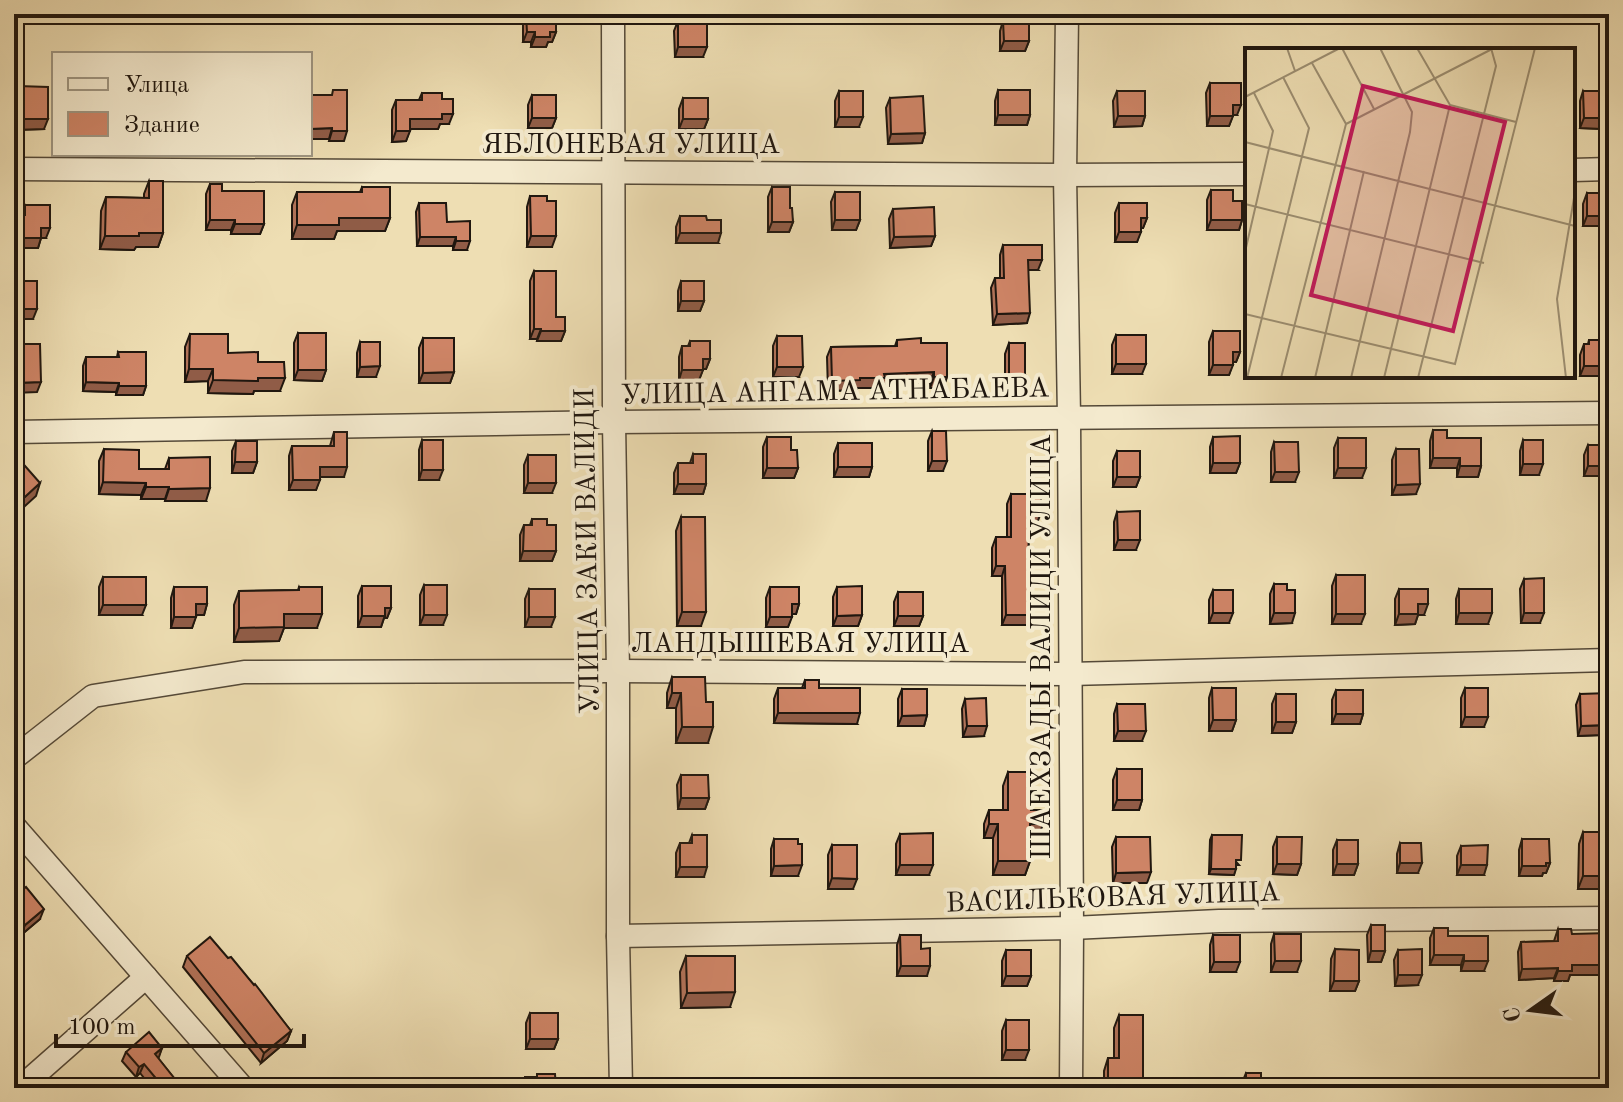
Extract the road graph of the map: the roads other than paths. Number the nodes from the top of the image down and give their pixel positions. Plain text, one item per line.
1 (613, 14) edge
2 (1067, 14) edge
3 (14, 169) edge
4 (1609, 169) edge
5 (1575, 170) edge
6 (613, 173) junction
7 (1245, 174) edge
8 (1065, 175) junction
9 (1609, 413) edge
10 (1069, 417) junction
11 (614, 422) junction
12 (14, 432) edge
13 (1609, 660) edge
14 (618, 671) junction
15 (1070, 674) junction
16 (14, 758) edge
17 (14, 826) edge
18 (1609, 918) edge
19 (1072, 928) junction
20 (618, 936) junction
21 (146, 977) junction
22 (20, 1088) edge
23 (243, 1088) edge
24 (621, 1088) edge
25 (1071, 1088) edge

1 - 6 street, УЛИЦА ЗАКИ ВАЛИДИ
2 - 8 street, ШАЕХЗАДЫ ВАЛИДИ УЛИЦА
3 - 6 street, ЯБЛОНЕВАЯ УЛИЦА
4 - 5 street
6 - 8 street, ЯБЛОНЕВАЯ УЛИЦА
6 - 11 street, УЛИЦА ЗАКИ ВАЛИДИ
7 - 8 street, ЯБЛОНЕВАЯ УЛИЦА
8 - 10 street, ШАЕХЗАДЫ ВАЛИДИ УЛИЦА
9 - 10 street, УЛИЦА АНГАМА АТНАБАЕВА
10 - 11 street, УЛИЦА АНГАМА АТНАБАЕВА
10 - 15 street, ШАЕХЗАДЫ ВАЛИДИ УЛИЦА
11 - 12 street, УЛИЦА АНГАМА АТНАБАЕВА
11 - 14 street, УЛИЦА ЗАКИ ВАЛИДИ
13 - 15 street, ЛАНДЫШЕВАЯ УЛИЦА
14 - 15 street, ЛАНДЫШЕВАЯ УЛИЦА
14 - 16 street, ЛАНДЫШЕВАЯ УЛИЦА
14 - 20 street, УЛИЦА ЗАКИ ВАЛИДИ
15 - 19 street, ШАЕХЗАДЫ ВАЛИДИ УЛИЦА
17 - 21 street
18 - 19 street, ВАСИЛЬКОВАЯ УЛИЦА
19 - 20 street, ВАСИЛЬКОВАЯ УЛИЦА
19 - 25 street, ШАЕХЗАДЫ ВАЛИДИ УЛИЦА
20 - 24 street, УЛИЦА ЗАКИ ВАЛИДИ
21 - 22 street
21 - 23 street

